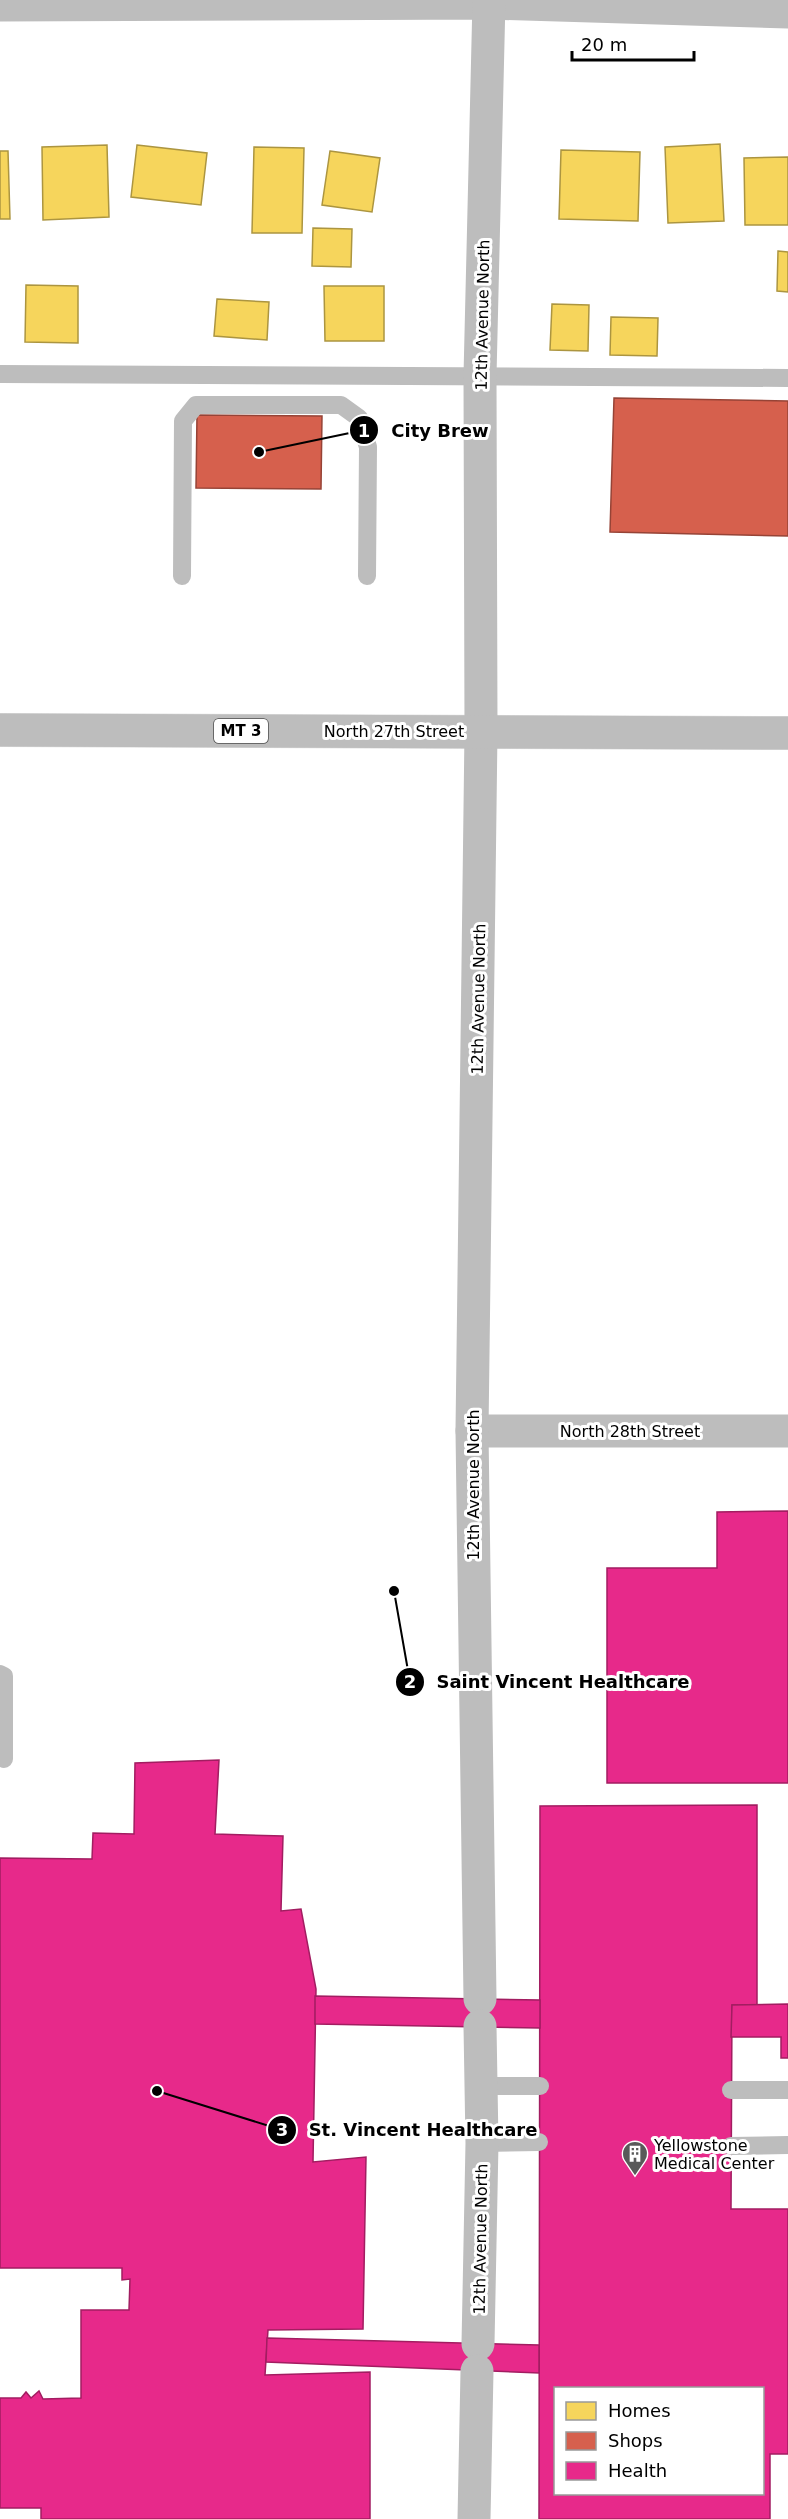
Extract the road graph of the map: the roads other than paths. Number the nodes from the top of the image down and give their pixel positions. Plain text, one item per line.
1 (489, 2) edge
2 (0, 4) edge
3 (788, 12) edge
4 (0, 374) edge
5 (480, 376) junction
6 (788, 378) edge
7 (182, 576) dead end
8 (367, 576) dead end
9 (0, 730) edge
10 (481, 731) junction
11 (788, 733) edge
12 (472, 1431) junction
13 (788, 1431) edge
14 (0, 1674) edge
15 (4, 1759) dead end
16 (481, 2086) junction
17 (540, 2086) dead end
18 (731, 2090) dead end
19 (788, 2091) edge
20 (539, 2142) dead end
21 (482, 2143) junction
22 (788, 2145) edge
23 (731, 2146) dead end
24 (474, 2519) edge

1 - 2 street
1 - 3 street
1 - 5 street, 12th Avenue North
4 - 5 lane
5 - 6 lane
5 - 10 street, 12th Avenue North
7 - 8 lane
9 - 10 street, North 27th Street / MT 3
10 - 11 street, North 27th Street / MT 3
10 - 12 street, 12th Avenue North
12 - 13 street, North 28th Street
12 - 16 street, 12th Avenue North
14 - 15 lane
16 - 17 lane
16 - 21 street, 12th Avenue North
18 - 19 lane
20 - 21 lane
21 - 24 street, 12th Avenue North
22 - 23 lane

